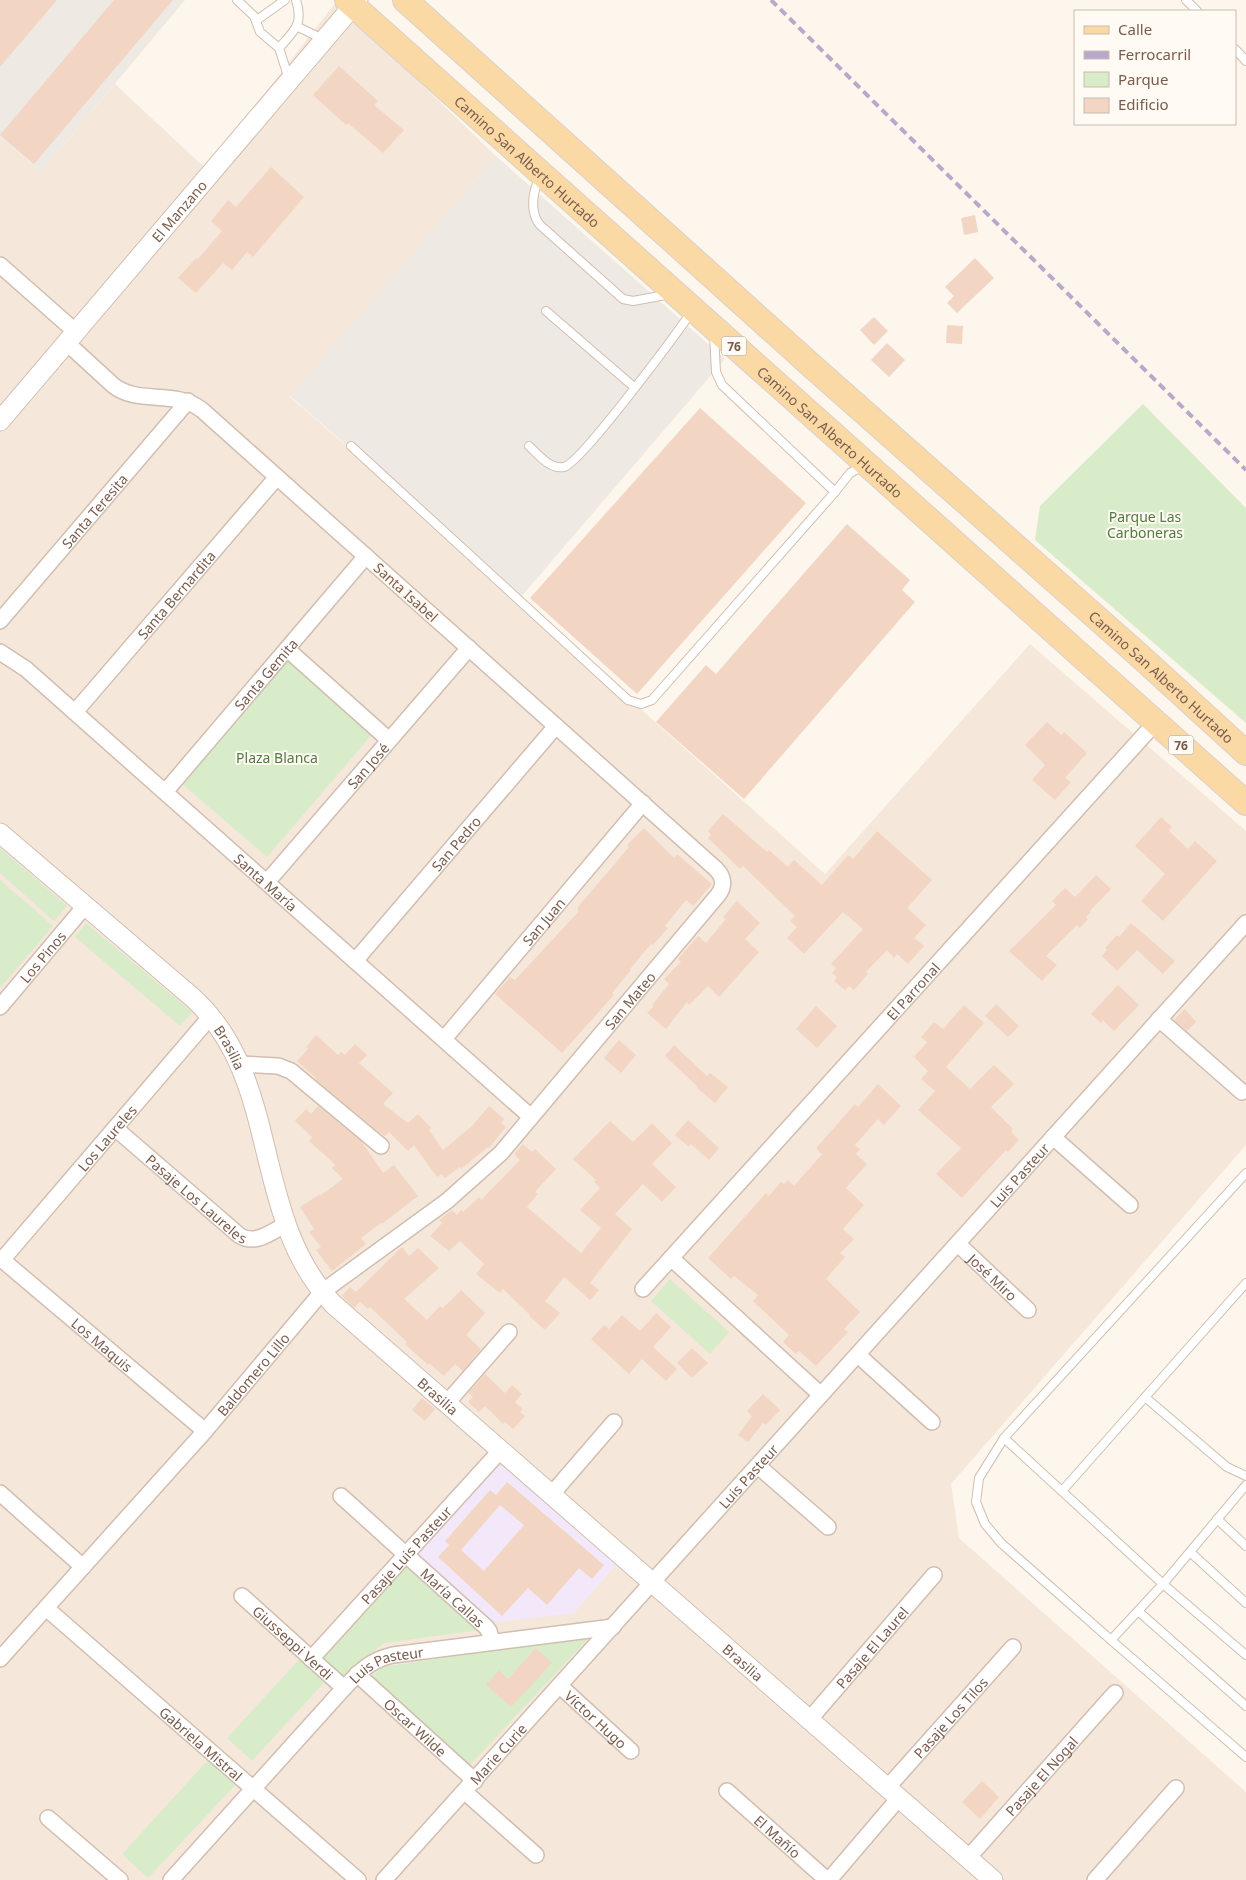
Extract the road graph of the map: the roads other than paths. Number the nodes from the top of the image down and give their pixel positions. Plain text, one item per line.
1 (237, 0) edge
2 (285, 0) edge
3 (296, 0) edge
4 (405, 0) edge
5 (1186, 0) edge
6 (353, 2) edge
7 (1196, 10) edge
8 (257, 20) junction
9 (298, 27) junction
10 (324, 40) junction
11 (279, 48) junction
12 (1236, 50) edge
13 (1246, 61) edge
14 (290, 81) junction
15 (542, 173) junction
16 (0, 265) edge
17 (675, 293) junction
18 (693, 309) junction
19 (546, 312) dead end
20 (713, 327) junction
21 (72, 338) junction
22 (634, 387) junction
23 (188, 401) junction
24 (0, 421) edge
25 (351, 446) dead end
26 (529, 446) dead end
27 (866, 464) junction
28 (277, 477) junction
29 (835, 492) junction
30 (366, 556) junction
31 (0, 621) edge
32 (469, 648) junction
33 (287, 649) junction
34 (0, 652) edge
35 (75, 712) junction
36 (1156, 722) junction
37 (556, 726) junction
38 (389, 740) junction
39 (1246, 754) edge
40 (165, 792) junction
41 (1246, 803) edge
42 (643, 804) junction
43 (0, 833) edge
44 (267, 882) junction
45 (723, 882) joint
46 (85, 906) junction
47 (1246, 923) edge
48 (356, 961) junction
49 (0, 1007) edge
50 (211, 1016) junction
51 (1159, 1019) junction
52 (444, 1039) junction
53 (239, 1064) junction
54 (1242, 1092) dead end
55 (531, 1117) junction
56 (115, 1128) junction
57 (1053, 1137) junction
58 (381, 1146) dead end
59 (1246, 1173) edge
60 (1130, 1204) dead end
61 (285, 1225) junction
62 (958, 1244) junction
63 (671, 1258) junction
64 (1, 1259) edge
65 (1246, 1283) edge
66 (643, 1289) dead end
67 (322, 1292) junction
68 (1028, 1310) dead end
69 (509, 1332) dead end
70 (858, 1355) junction
71 (821, 1395) junction
72 (1145, 1397) junction
73 (446, 1404) junction
74 (614, 1422) dead end
75 (932, 1422) dead end
76 (205, 1431) junction
77 (1004, 1438) junction
78 (500, 1451) junction
79 (758, 1466) junction
80 (1246, 1476) edge
81 (1246, 1485) edge
82 (1062, 1491) junction
83 (0, 1493) edge
84 (551, 1495) junction
85 (341, 1496) dead end
86 (1217, 1519) junction
87 (828, 1526) dead end
88 (1246, 1546) edge
89 (1190, 1552) junction
90 (406, 1554) junction
91 (83, 1567) junction
92 (934, 1575) dead end
93 (652, 1584) junction
94 (1163, 1584) junction
95 (242, 1596) dead end
96 (1246, 1603) edge
97 (46, 1608) junction
98 (1138, 1611) junction
99 (613, 1627) junction
100 (1111, 1640) junction
101 (492, 1642) junction
102 (1013, 1647) dead end
103 (1246, 1655) edge
104 (0, 1659) edge
105 (311, 1659) junction
106 (357, 1674) junction
107 (560, 1686) junction
108 (344, 1688) junction
109 (1115, 1693) dead end
110 (1246, 1706) edge
111 (809, 1720) junction
112 (631, 1751) dead end
113 (1246, 1758) edge
114 (470, 1786) junction
115 (1176, 1788) dead end
116 (252, 1789) junction
117 (727, 1791) dead end
118 (893, 1793) junction
119 (48, 1818) dead end
120 (536, 1855) dead end
121 (968, 1858) junction
122 (120, 1880) edge
123 (172, 1880) edge
124 (358, 1880) edge
125 (384, 1880) edge
126 (828, 1880) edge
127 (992, 1880) edge
128 (1095, 1880) edge

1 - 8 lane
2 - 8 lane
3 - 9 lane
4 - 39 main road, Camino San Alberto Hurtado
5 - 7 lane
6 - 10 street, El Manzano
6 - 15 main road, Camino San Alberto Hurtado / 76
8 - 11 lane
9 - 10 lane
9 - 11 lane
10 - 14 street, El Manzano
11 - 14 lane
12 - 13 lane
14 - 21 street, El Manzano
15 - 17 main road, Camino San Alberto Hurtado / 76
15 - 17 lane
16 - 21 street, Santa Isabel
17 - 18 main road, Camino San Alberto Hurtado / 76
18 - 20 main road, Camino San Alberto Hurtado / 76
18 - 22 lane
19 - 22 lane
20 - 27 main road, Camino San Alberto Hurtado / 76
20 - 29 lane
21 - 23 street, Santa Isabel
21 - 24 street, El Manzano
22 - 26 lane
23 - 28 street, Santa Isabel
23 - 31 street, Santa Teresita
25 - 29 lane
27 - 29 lane
27 - 36 main road, Camino San Alberto Hurtado / 76
28 - 30 street, Santa Isabel
28 - 35 street, Santa Bernardita
30 - 32 street, Santa Isabel
30 - 33 street, Santa Gemita
32 - 37 street, Santa Isabel
32 - 38 street, San José
33 - 38 street
33 - 40 street, Santa Gemita
34 - 35 street, Santa María
35 - 40 street, Santa María
36 - 41 main road, Camino San Alberto Hurtado / 76
36 - 63 street, El Parronal
37 - 42 street, Santa Isabel
37 - 48 street, San Pedro
38 - 44 street, San José
40 - 44 street, Santa María
42 - 45 street, Santa Isabel
42 - 52 street, San Juan
43 - 46 street, Brasilia
44 - 48 street, Santa María
45 - 55 street, San Mateo
46 - 49 street, Los Pinos
46 - 50 street, Brasilia
47 - 51 street, Luis Pasteur
48 - 52 street, Santa María
50 - 53 street, Brasilia
50 - 56 street, Los Laureles
51 - 54 street
51 - 57 street, Luis Pasteur
52 - 55 street, Santa María
53 - 58 street
53 - 61 street, Brasilia
55 - 67 street, Baldomero Lillo
56 - 61 street, Pasaje Los Laureles
56 - 64 street, Los Laureles
57 - 60 street
57 - 62 street, Luis Pasteur
59 - 77 lane
61 - 67 street, Brasilia
62 - 68 street, José Miro
62 - 70 street, Luis Pasteur
63 - 66 street, El Parronal
63 - 71 street
64 - 76 street, Los Maquis
65 - 72 lane
67 - 73 street, Brasilia
67 - 76 street, Baldomero Lillo
69 - 73 street
70 - 71 street, Luis Pasteur
70 - 75 street
71 - 79 street, Luis Pasteur
72 - 80 lane
72 - 82 lane
73 - 78 street, Brasilia
74 - 84 street
76 - 91 street, Baldomero Lillo
77 - 82 lane
77 - 100 lane
78 - 84 street, Brasilia
78 - 90 street, Pasaje Luis Pasteur
79 - 87 street
79 - 93 street, Luis Pasteur
81 - 86 lane
82 - 94 lane
83 - 91 street
84 - 93 street, Brasilia
85 - 90 street, María Callas
86 - 88 lane
86 - 89 lane
89 - 94 lane
89 - 96 lane
90 - 101 street, María Callas
90 - 105 street, Pasaje Luis Pasteur
91 - 97 street, Baldomero Lillo
92 - 111 street, Pasaje El Laurel
93 - 99 street, Luis Pasteur
93 - 111 street, Brasilia
94 - 98 lane
94 - 103 lane
95 - 105 street, Giusseppi Verdi
97 - 104 street, Baldomero Lillo
97 - 116 street, Gabriela Mistral
98 - 100 lane
98 - 110 lane
99 - 101 street, Luis Pasteur
99 - 107 street, Marie Curie
100 - 113 lane
101 - 106 street, Luis Pasteur
102 - 118 street, Pasaje Los Tilos
105 - 108 street, Giusseppi Verdi
106 - 108 street, Luis Pasteur
106 - 114 street, Oscar Wilde
107 - 112 street, Víctor Hugo
107 - 114 street, Marie Curie
108 - 116 street, Luis Pasteur
109 - 121 street, Pasaje El Nogal
111 - 118 street, Brasilia
114 - 120 street, Oscar Wilde
114 - 125 street, Marie Curie
115 - 128 street
116 - 123 street, Luis Pasteur
116 - 124 street, Gabriela Mistral
117 - 126 street, El Mañío
118 - 121 street, Brasilia
118 - 126 street, Pasaje Los Tilos
119 - 122 street
121 - 127 street, Brasilia

